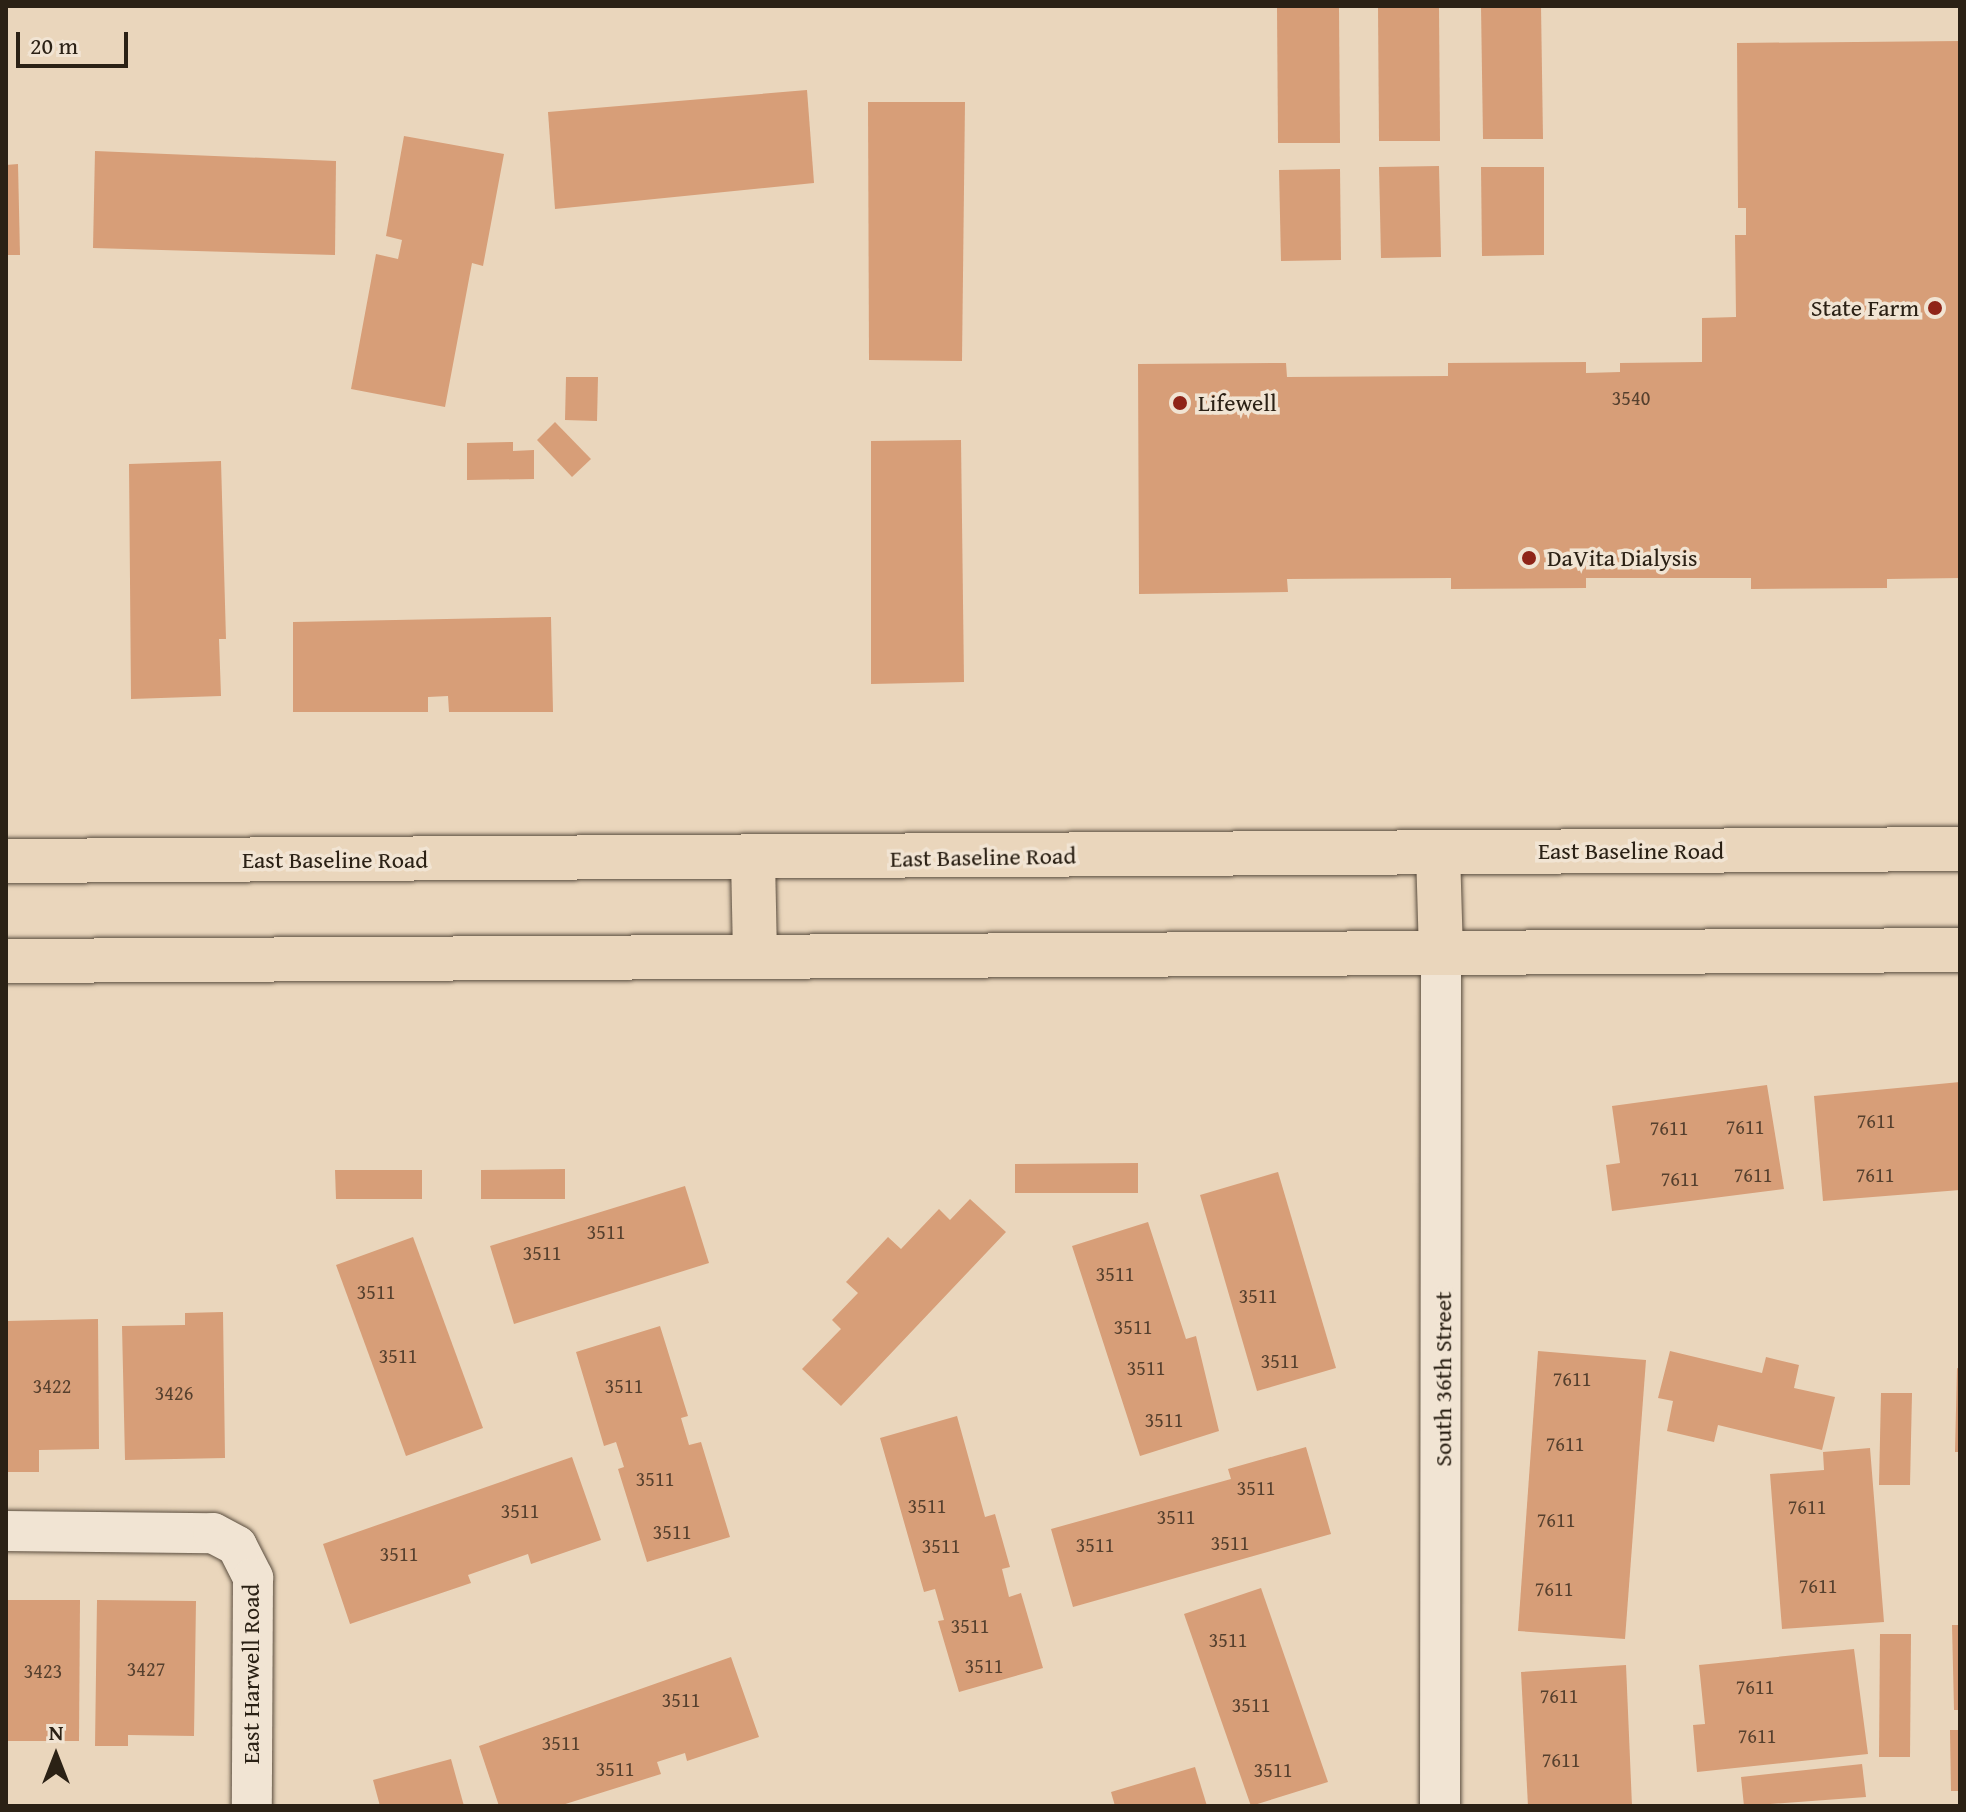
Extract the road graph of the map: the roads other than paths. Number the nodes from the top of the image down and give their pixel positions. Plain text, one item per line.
1 (1960, 849) edge
2 (1438, 852) junction
3 (753, 859) junction
4 (6, 861) edge
5 (1960, 950) edge
6 (1441, 952) junction
7 (755, 956) junction
8 (6, 961) edge
9 (6, 1531) edge
10 (252, 1806) edge
11 (1440, 1806) edge

1 - 2 main road, East Baseline Road
2 - 3 main road, East Baseline Road
2 - 6 main road
3 - 4 main road, East Baseline Road
3 - 7 main road
5 - 6 main road
6 - 7 main road
6 - 11 street, South 36th Street
7 - 8 main road
9 - 10 street, East Harwell Road

